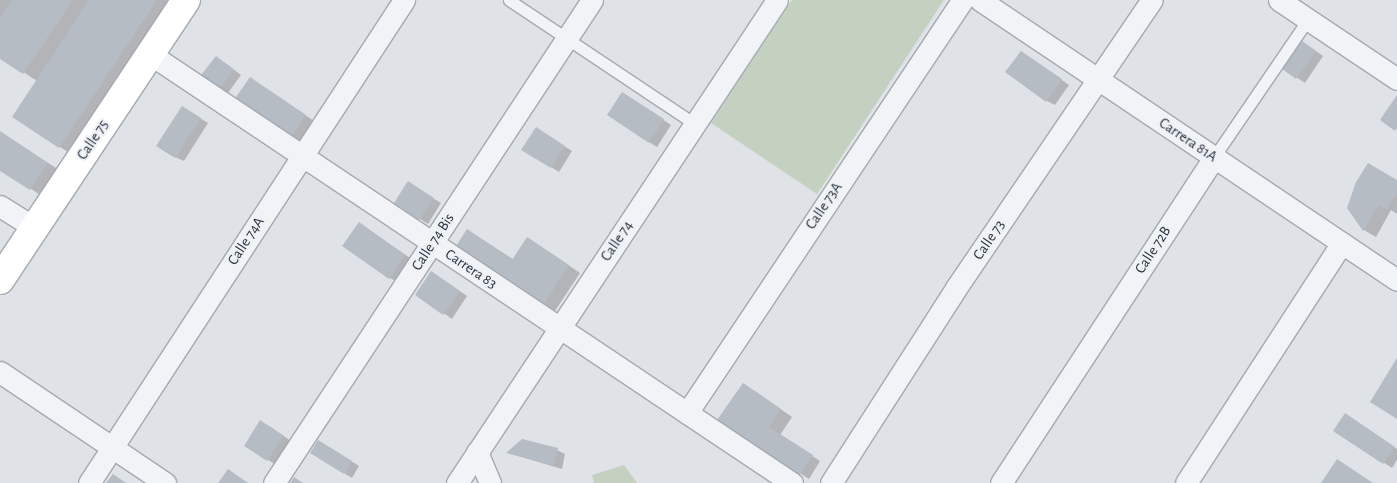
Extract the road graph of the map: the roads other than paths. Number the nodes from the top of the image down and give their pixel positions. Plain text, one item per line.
1 (186, 0) edge
2 (404, 0) edge
3 (509, 0) edge
4 (592, 0) edge
5 (777, 0) edge
6 (962, 0) edge
7 (980, 0) edge
8 (1152, 0) edge
9 (1279, 0) edge
10 (1308, 19) junction
11 (566, 38) junction
12 (150, 54) junction
13 (1098, 79) junction
14 (1397, 79) edge
15 (695, 124) junction
16 (302, 156) junction
17 (1214, 157) junction
18 (0, 206) edge
19 (35, 228) junction
20 (433, 243) junction
21 (1342, 243) junction
22 (0, 280) edge
23 (1397, 280) edge
24 (560, 328) junction
25 (0, 372) edge
26 (687, 413) junction
27 (112, 448) junction
28 (477, 452) junction
29 (88, 483) edge
30 (165, 483) edge
31 (274, 483) edge
32 (457, 483) edge
33 (490, 483) edge
34 (792, 483) edge
35 (831, 483) edge
36 (1001, 483) edge
37 (1186, 483) edge

1 - 12 street, Calle 75
2 - 16 street, Calle 74A
3 - 11 lane
4 - 11 street, Calle 74 Bis
5 - 15 street, Calle 74
6 - 26 street, Calle 73A
7 - 13 street, Carrera 81A
8 - 13 street, Calle 73
9 - 10 street
10 - 14 street
10 - 17 lane, Calle 72B
11 - 15 lane
11 - 20 street, Calle 74 Bis
12 - 16 street, Carrera 83
12 - 19 street, Calle 75
13 - 17 street, Carrera 81A
13 - 35 street, Calle 73
15 - 24 street, Calle 74
16 - 20 street, Carrera 83
16 - 27 street, Calle 74A
17 - 21 street, Carrera 81A
17 - 36 street, Calle 72B
18 - 19 street
19 - 22 street, Calle 75
20 - 24 street, Carrera 83
20 - 31 street, Calle 74 Bis
21 - 23 street, Carrera 81A
21 - 37 street
24 - 26 street, Carrera 83
24 - 28 street, Calle 74
25 - 27 street
26 - 34 street, Carrera 83
27 - 29 street, Calle 74A
27 - 30 street
28 - 32 street, Calle 74
28 - 33 street

